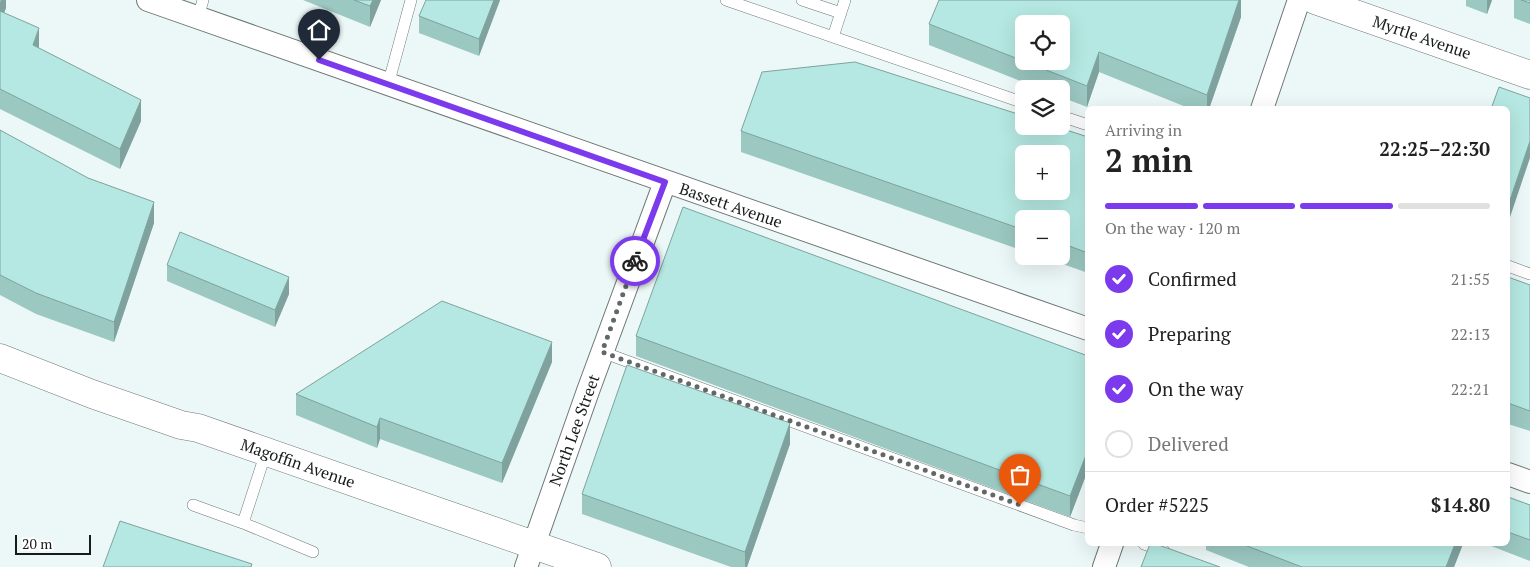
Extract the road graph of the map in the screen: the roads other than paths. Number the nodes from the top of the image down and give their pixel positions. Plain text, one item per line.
1 (148, 0) edge
2 (411, 0) edge
3 (726, 0) edge
4 (802, 0) edge
5 (845, 0) edge
6 (1299, 0) edge
7 (1315, 0) edge
8 (200, 9) edge
9 (841, 13) junction
10 (834, 37) junction
11 (1530, 75) edge
12 (388, 84) junction
13 (1015, 100) edge
14 (1263, 106) edge
15 (1070, 119) edge
16 (1085, 124) edge
17 (665, 182) junction
18 (1510, 267) edge
19 (1530, 274) edge
20 (1085, 328) edge
21 (602, 352) junction
22 (0, 358) edge
23 (266, 452) junction
24 (1510, 475) edge
25 (1530, 482) edge
26 (193, 505) dead end
27 (243, 522) junction
28 (1085, 527) edge
29 (1111, 546) edge
30 (1150, 546) edge
31 (313, 552) dead end
32 (1173, 554) edge
33 (530, 556) edge
34 (597, 567) edge
35 (1104, 567) edge

1 - 8 street, Bassett Avenue
2 - 12 lane
3 - 10 lane
4 - 9 lane
5 - 9 lane
6 - 14 street
7 - 11 street, Myrtle Avenue
8 - 12 street, Bassett Avenue
9 - 10 lane
10 - 13 lane
12 - 17 street, Bassett Avenue
15 - 16 lane
17 - 20 street, Bassett Avenue
17 - 21 street, North Lee Street
18 - 19 lane
21 - 28 lane
21 - 33 street, North Lee Street
22 - 23 street, Magoffin Avenue
23 - 27 lane
23 - 33 street, Magoffin Avenue
24 - 25 street
26 - 27 lane
27 - 31 lane
29 - 35 street
30 - 32 lane
33 - 34 street, Magoffin Avenue

